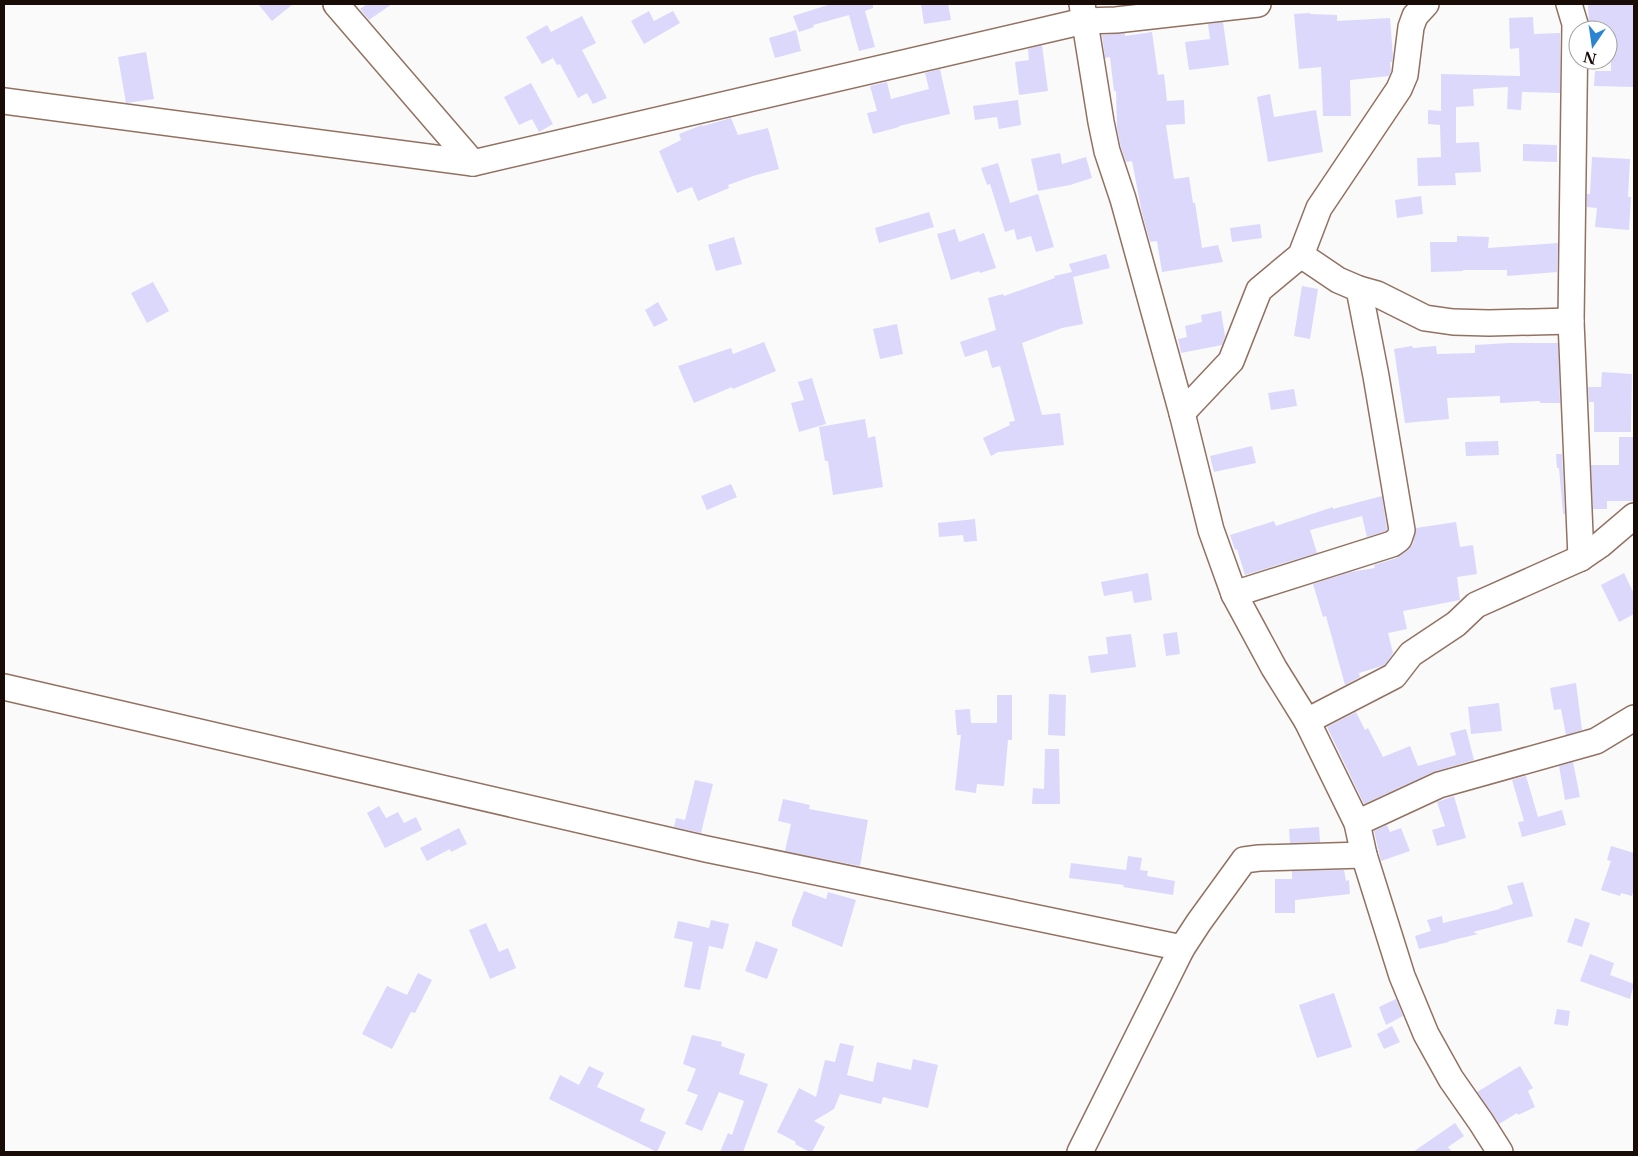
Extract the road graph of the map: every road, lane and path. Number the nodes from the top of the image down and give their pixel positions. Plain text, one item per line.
1 (336, 4) edge
2 (1258, 4) edge
3 (1426, 4) edge
4 (1569, 4) edge
5 (1083, 13) edge
6 (4, 101) edge
7 (473, 163) junction
8 (1301, 255) junction
9 (1359, 289) junction
10 (1571, 322) junction
11 (1182, 413) junction
12 (1634, 516) edge
13 (1581, 558) junction
14 (1234, 594) junction
15 (4, 687) edge
16 (1634, 718) edge
17 (1307, 721) junction
18 (1357, 823) junction
19 (1364, 855) junction
20 (1182, 948) junction
21 (1080, 1152) edge
22 (1499, 1152) edge

1 - 7 street
2 - 5 street
3 - 8 street
4 - 10 street
5 - 7 street
5 - 11 street
6 - 7 street
8 - 9 street
8 - 11 street
9 - 10 street
9 - 14 street
10 - 13 street
11 - 14 street
12 - 13 street
13 - 17 street
14 - 17 street
15 - 20 street
16 - 18 street
17 - 18 street
18 - 19 street
19 - 20 street
19 - 22 street
20 - 21 street

